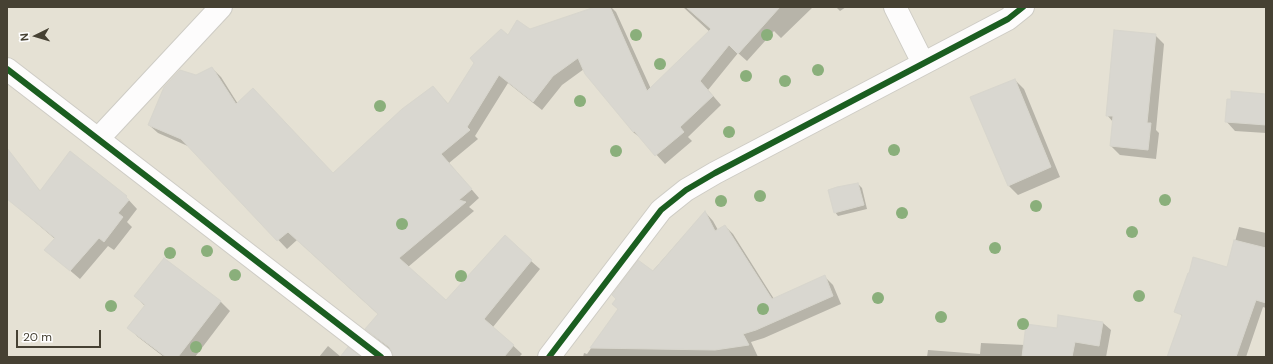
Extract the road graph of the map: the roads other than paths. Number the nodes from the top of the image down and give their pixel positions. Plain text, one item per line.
1 (221, 7) edge
2 (895, 7) edge
3 (1023, 7) edge
4 (923, 63) junction
5 (7, 69) edge
6 (98, 139) junction
7 (381, 357) edge
8 (549, 357) edge

1 - 6 street
2 - 4 street
3 - 4 street
4 - 8 street
5 - 6 street
6 - 7 street

